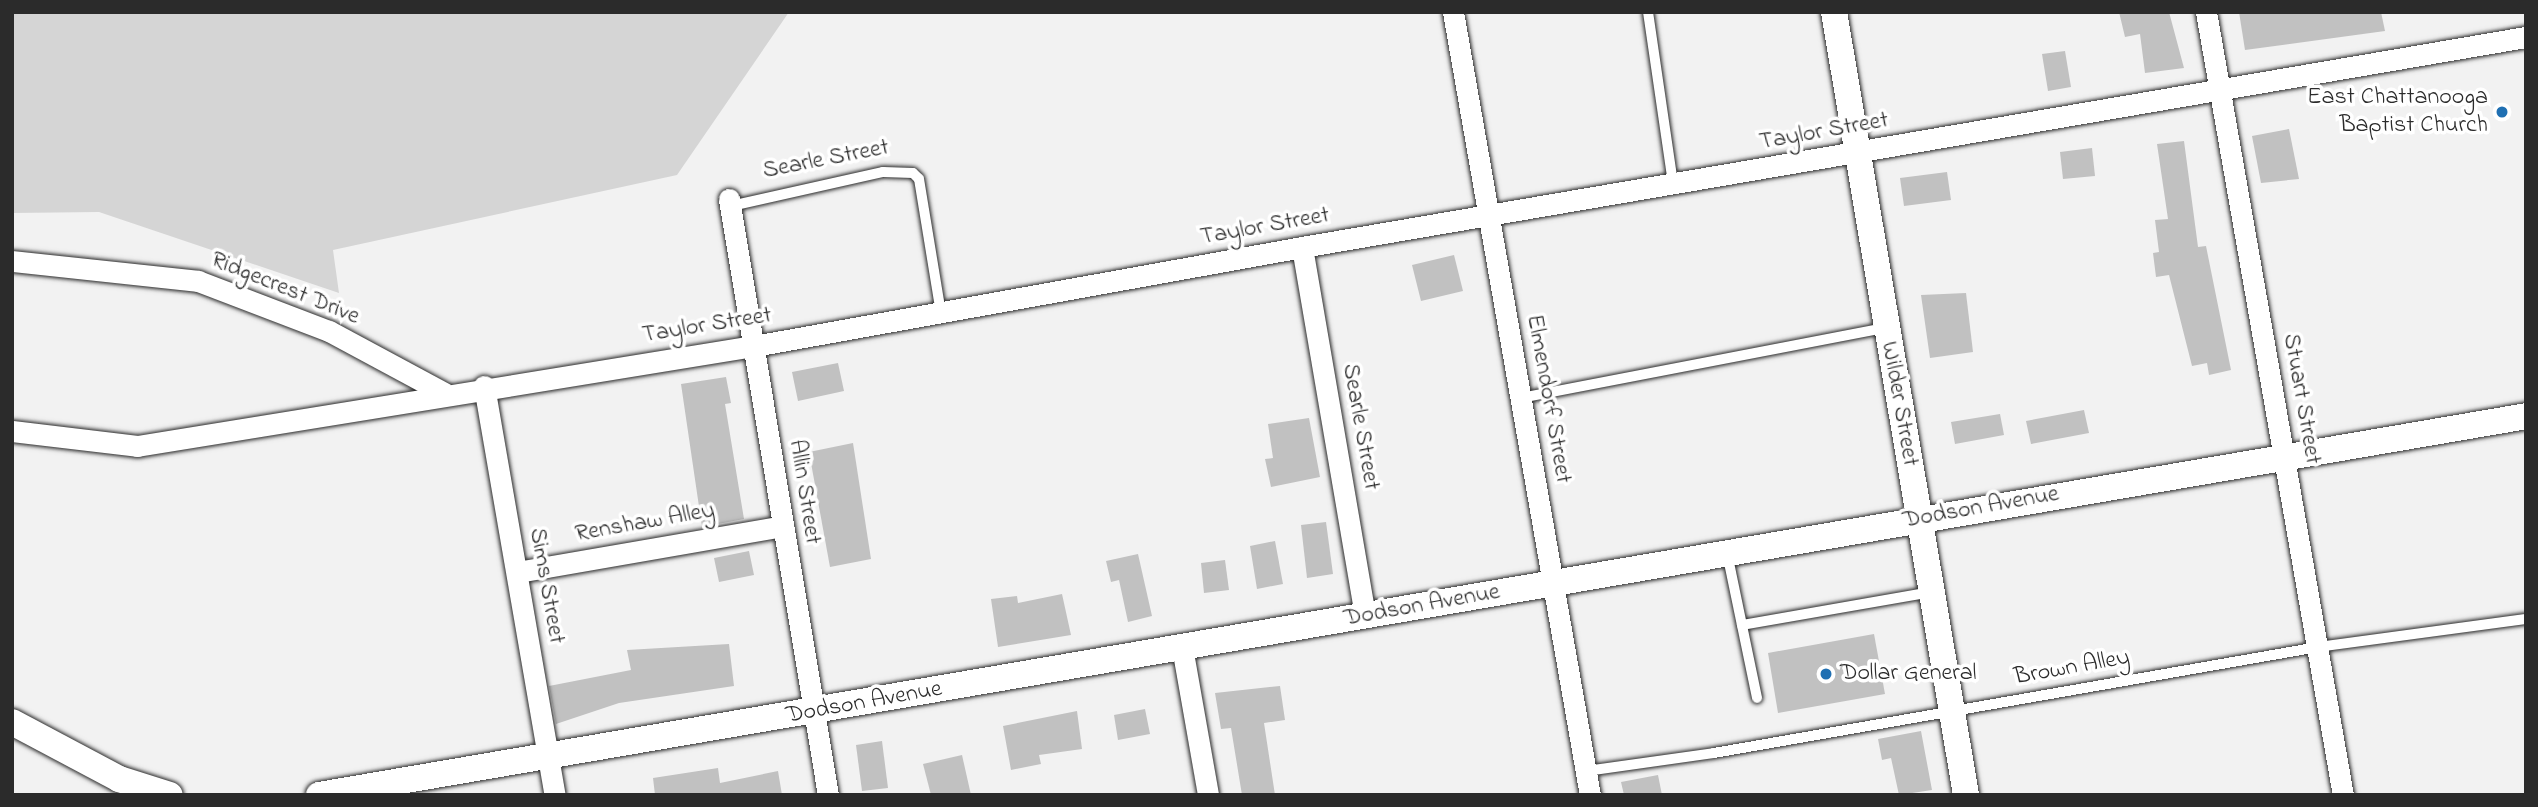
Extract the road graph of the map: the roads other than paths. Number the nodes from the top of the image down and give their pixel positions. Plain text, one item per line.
1 (1454, 12) edge
2 (1648, 12) edge
3 (1835, 12) edge
4 (2206, 12) edge
5 (2526, 37) edge
6 (2220, 89) junction
7 (1857, 153) junction
8 (1674, 184) junction
9 (730, 202) joint
10 (1489, 214) junction
11 (1302, 247) junction
12 (12, 261) edge
13 (941, 314) junction
14 (1885, 328) junction
15 (754, 346) junction
16 (484, 386) junction
17 (444, 393) junction
18 (1521, 398) junction
19 (2526, 416) edge
20 (12, 431) edge
21 (2284, 455) junction
22 (1919, 519) junction
23 (783, 526) junction
24 (1727, 553) junction
25 (517, 572) junction
26 (1553, 584) junction
27 (1932, 592) junction
28 (1365, 616) junction
29 (2526, 619) edge
30 (1742, 625) junction
31 (1182, 647) junction
32 (2318, 647) junction
33 (1757, 698) dead end
34 (1952, 709) junction
35 (814, 713) junction
36 (12, 722) edge
37 (548, 756) junction
38 (1586, 771) junction
39 (351, 792) edge
40 (170, 795) edge
41 (318, 795) edge
42 (555, 795) edge
43 (828, 795) edge
44 (1208, 795) edge
45 (1590, 795) edge
46 (1966, 795) edge
47 (2343, 795) edge

1 - 10 street, Elmendorf Street
2 - 8 lane
3 - 7 street, Wilder Street
4 - 6 street, Stuart Street
5 - 6 street, Taylor Street
6 - 7 street, Taylor Street
6 - 21 street, Stuart Street
7 - 8 street, Taylor Street
7 - 14 street, Wilder Street
8 - 10 street, Taylor Street
9 - 13 lane, Searle Street
9 - 15 street, Allin Street
10 - 11 street, Taylor Street
10 - 18 street, Elmendorf Street
11 - 13 street, Taylor Street
11 - 28 street, Searle Street
12 - 17 street, Ridgecrest Drive
13 - 15 street, Taylor Street
14 - 18 lane
14 - 22 street, Wilder Street
15 - 16 street, Taylor Street
15 - 23 street, Allin Street
16 - 17 street, Taylor Street
16 - 25 street, Sims Street
17 - 20 street, Taylor Street
18 - 26 street, Elmendorf Street
19 - 21 street, Dodson Avenue
21 - 22 street, Dodson Avenue
21 - 32 street, Stuart Street
22 - 24 street, Dodson Avenue
22 - 27 street, Wilder Street
23 - 25 street, Renshaw Alley
23 - 35 street, Allin Street
24 - 26 street, Dodson Avenue
24 - 30 lane
25 - 37 street, Sims Street
26 - 28 street, Dodson Avenue
26 - 38 street, Elmendorf Street
27 - 30 lane
27 - 34 street, Wilder Street
28 - 31 street, Dodson Avenue
29 - 32 lane, Brown Alley
30 - 33 lane
31 - 35 street, Dodson Avenue
31 - 44 street
32 - 34 lane, Brown Alley
32 - 47 street, Stuart Street
34 - 38 lane, Brown Alley
34 - 46 street, Wilder Street
35 - 37 street, Dodson Avenue
35 - 43 street, Allin Street
36 - 40 street
37 - 39 street, Dodson Avenue
37 - 42 street, Sims Street
38 - 45 street, Elmendorf Street
39 - 41 street, Dodson Avenue

